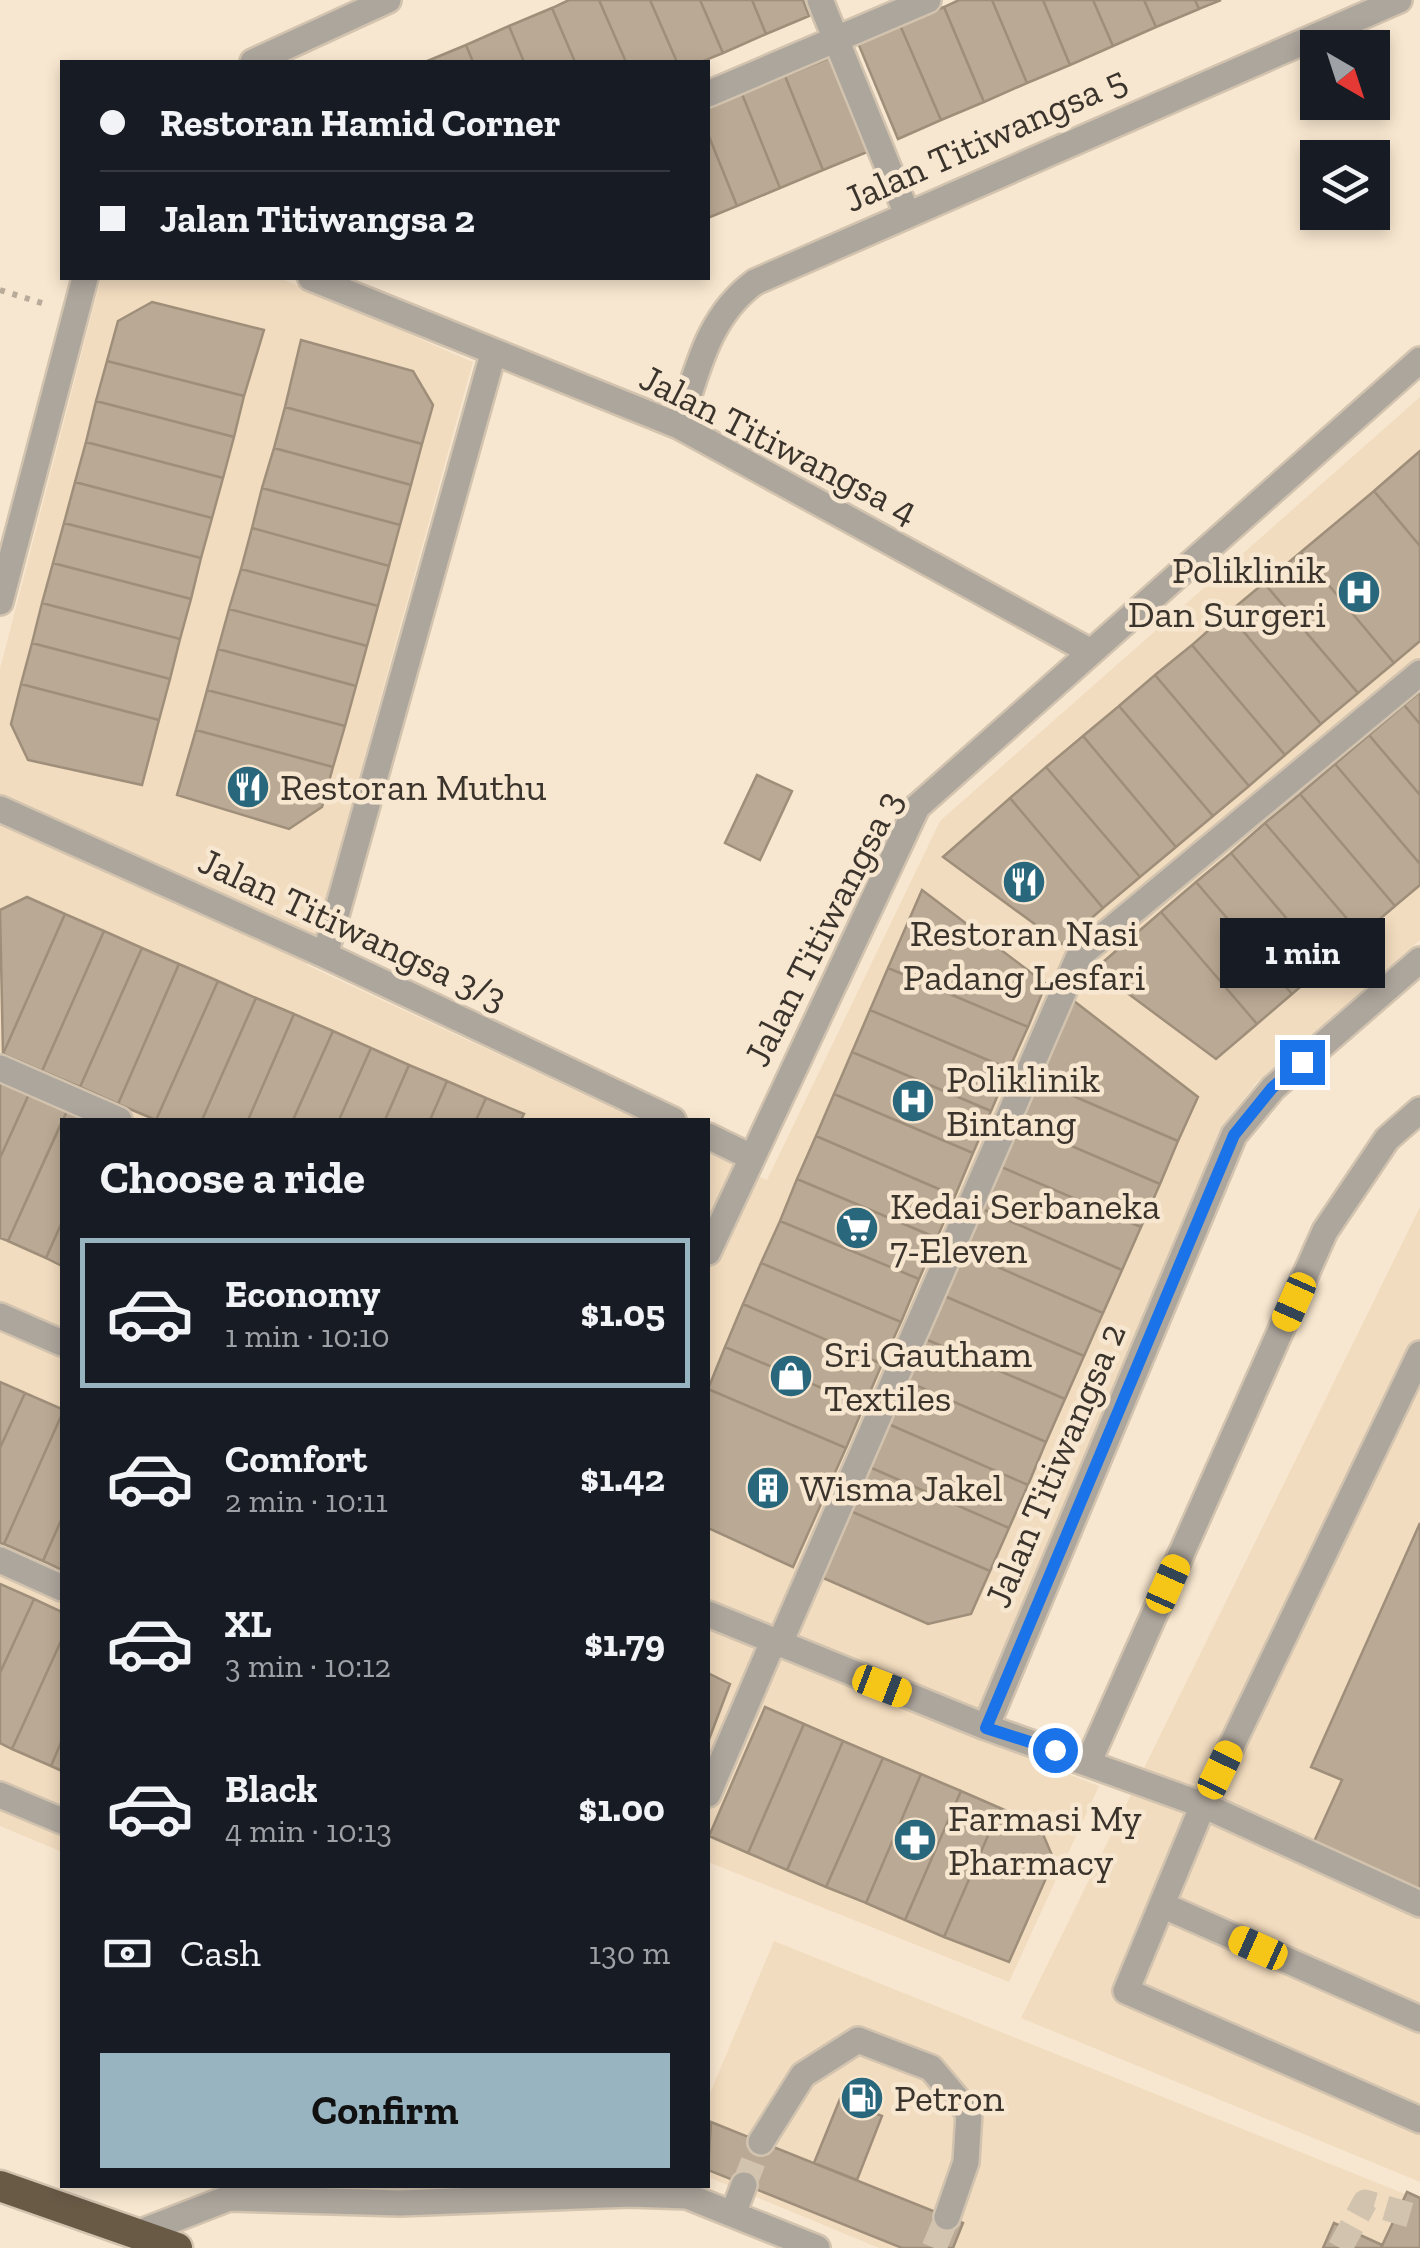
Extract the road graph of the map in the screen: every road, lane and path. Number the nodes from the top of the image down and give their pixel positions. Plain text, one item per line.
1 (388, 0) edge
2 (820, 0) edge
3 (928, 0) edge
4 (1399, 0) edge
5 (1364, 7) edge
6 (837, 40) junction
7 (257, 60) edge
8 (710, 93) edge
9 (907, 214) junction
10 (84, 280) edge
11 (321, 280) edge
12 (363, 288) edge
13 (0, 290) edge
14 (73, 313) junction
15 (493, 354) junction
16 (1420, 360) edge
17 (679, 426) junction
18 (0, 602) edge
19 (1091, 652) junction
20 (1420, 673) edge
21 (0, 809) edge
22 (325, 955) junction
23 (1420, 960) edge
24 (0, 1068) edge
25 (1420, 1110) edge
26 (114, 1118) edge
27 (669, 1118) edge
28 (710, 1137) edge
29 (750, 1157) junction
30 (710, 1247) edge
31 (0, 1316) edge
32 (60, 1342) edge
33 (1420, 1354) edge
34 (0, 1560) edge
35 (60, 1587) edge
36 (710, 1615) edge
37 (776, 1645) junction
38 (986, 1728) junction
39 (1089, 1761) junction
40 (710, 1790) edge
41 (0, 1795) edge
42 (1203, 1805) junction
43 (60, 1820) edge
44 (1420, 1904) edge
45 (1162, 1905) junction
46 (1420, 2019) edge
47 (1420, 2120) edge
48 (761, 2142) tunnel mouth
49 (744, 2184) tunnel mouth
50 (0, 2186) edge
51 (379, 2188) edge
52 (235, 2192) edge
53 (400, 2204) junction
54 (733, 2214) junction
55 (947, 2217) tunnel mouth
56 (136, 2234) junction
57 (177, 2248) edge
58 (817, 2248) edge

1 - 7 street
2 - 6 street
3 - 6 street
4 - 5 street, Jalan Titiwangsa 5
5 - 9 street, Jalan Titiwangsa 5
6 - 8 street
6 - 9 street
9 - 17 street, Jalan Titiwangsa 5
10 - 14 street
11 - 12 street, Jalan Titiwangsa 4
12 - 15 street, Jalan Titiwangsa 4
13 - 14 path
14 - 18 street
15 - 17 street, Jalan Titiwangsa 4
15 - 22 street
16 - 19 street, Jalan Titiwangsa 3
17 - 19 street, Jalan Titiwangsa 4
19 - 29 street, Jalan Titiwangsa 3
20 - 37 street
21 - 22 street, Jalan Titiwangsa 3/3
22 - 27 street, Jalan Titiwangsa 3/3
23 - 38 street, Jalan Titiwangsa 2
24 - 26 street
25 - 39 street
28 - 29 street
29 - 30 street, Jalan Titiwangsa 3
31 - 32 street
33 - 42 street
34 - 35 street
36 - 37 street
37 - 38 street
37 - 40 street
38 - 39 street
39 - 42 street
41 - 43 street
42 - 44 street
42 - 45 street
45 - 46 street
45 - 47 street
48 - 55 street
49 - 54 street
50 - 56 highway
51 - 53 street
52 - 53 street
52 - 56 street
53 - 54 street
54 - 58 street
56 - 57 highway

